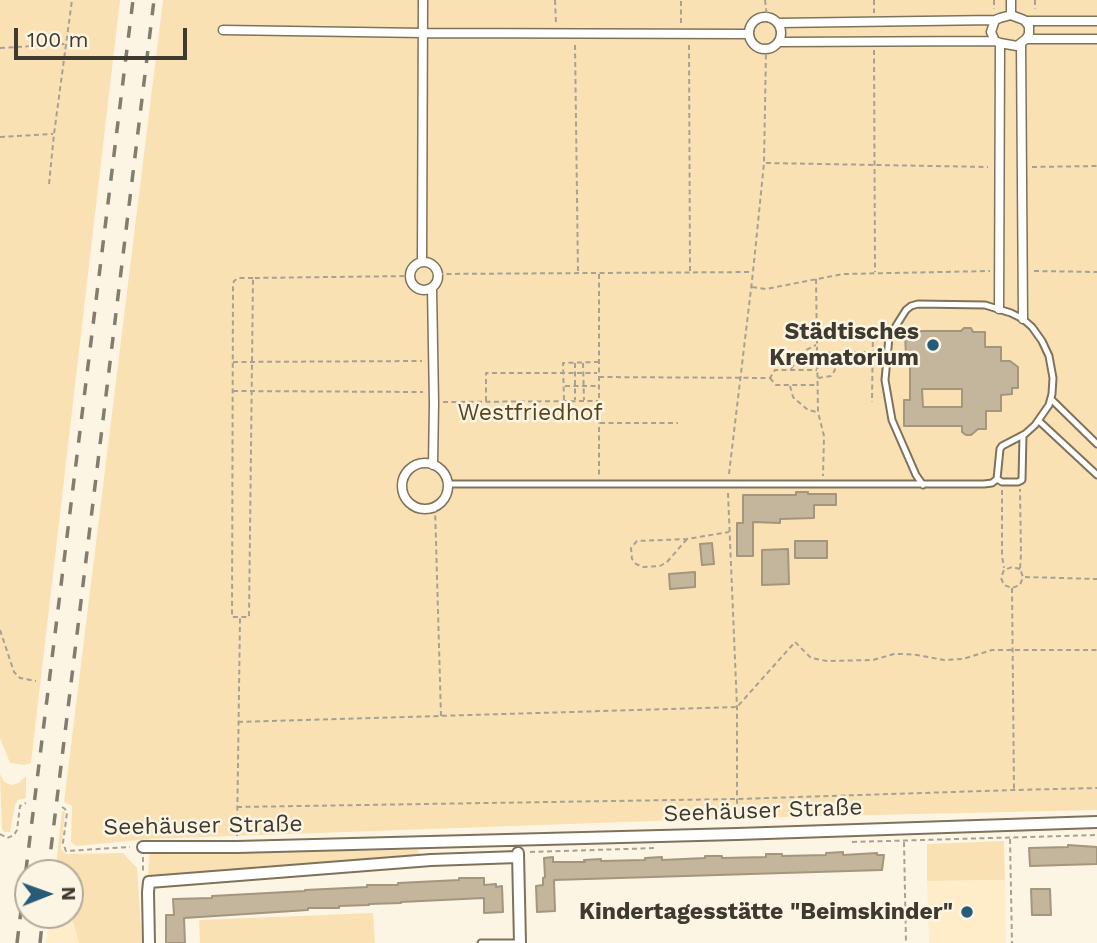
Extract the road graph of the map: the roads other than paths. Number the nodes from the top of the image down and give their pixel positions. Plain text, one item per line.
1 (423, 0) edge
2 (1011, 0) edge
3 (1011, 15) junction
4 (995, 20) junction
5 (1026, 21) junction
6 (1097, 21) edge
7 (778, 23) junction
8 (223, 30) dead end
9 (423, 33) junction
10 (748, 34) junction
11 (1097, 39) edge
12 (1024, 41) junction
13 (779, 42) junction
14 (998, 42) junction
15 (422, 262) junction
16 (432, 288) junction
17 (999, 309) junction
18 (1023, 319) junction
19 (1051, 399) junction
20 (1039, 421) junction
21 (1023, 435) junction
22 (1097, 444) edge
23 (433, 465) junction
24 (1097, 475) edge
25 (1000, 480) junction
26 (448, 484) junction
27 (923, 485) junction
28 (1097, 822) edge
29 (518, 839) junction
30 (431, 841) junction
31 (143, 847) road end
32 (518, 857) junction
33 (431, 860) junction
34 (149, 943) edge
35 (481, 943) edge
36 (520, 943) edge

1 - 9 street
2 - 3 street
3 - 4 street
3 - 5 street
4 - 7 street
4 - 14 street
5 - 6 street
5 - 12 street
7 - 10 street
7 - 13 street
8 - 9 street
9 - 10 street
9 - 15 street
10 - 13 street
11 - 12 street
12 - 14 street
12 - 18 street
13 - 14 street
14 - 17 street
15 - 16 street
15 - 16 street
16 - 23 street
17 - 18 lane
17 - 27 lane
18 - 19 lane
19 - 20 lane
19 - 22 lane
20 - 21 lane
20 - 24 lane
21 - 25 lane
21 - 25 lane
23 - 26 street
23 - 26 street
25 - 27 lane
26 - 27 lane
28 - 29 street, Seehäuser Straße
29 - 30 street, Seehäuser Straße
29 - 32 street
30 - 31 street, Seehäuser Straße
30 - 33 street
32 - 33 street, Seehäuser Straße
32 - 36 street
33 - 34 street, Seehäuser Straße
35 - 36 lane

